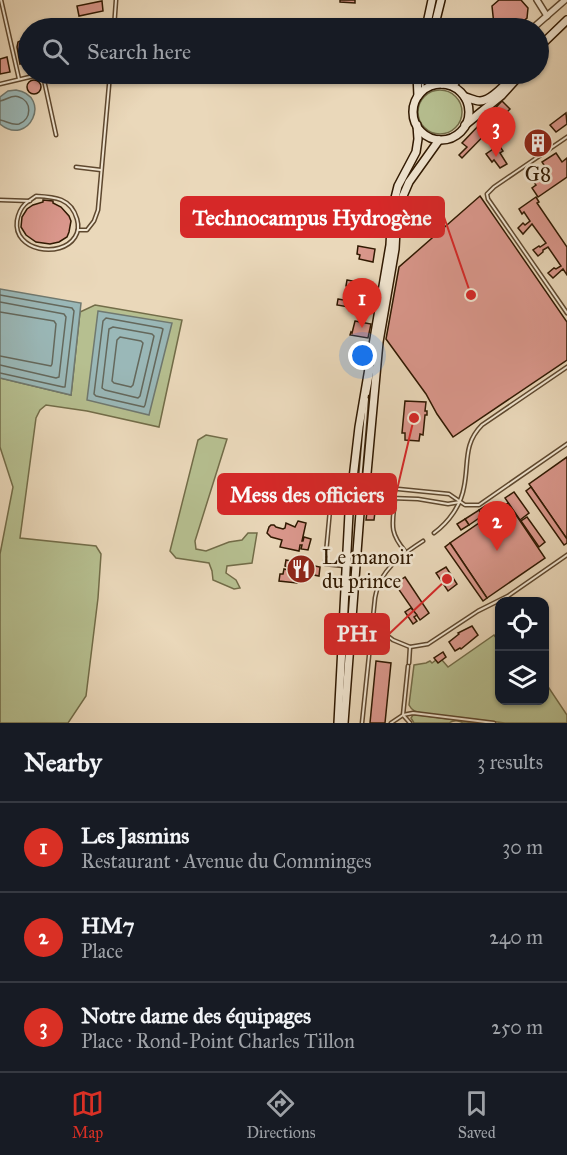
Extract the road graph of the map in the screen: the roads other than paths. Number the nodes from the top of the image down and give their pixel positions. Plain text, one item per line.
1 (1, 0) edge
2 (116, 0) edge
3 (432, 0) edge
4 (441, 0) edge
5 (537, 0) edge
6 (565, 0) edge
7 (547, 16) junction
8 (115, 18) edge
9 (428, 18) edge
10 (436, 18) edge
11 (545, 18) edge
12 (567, 20) edge
13 (549, 38) edge
14 (18, 76) edge
15 (18, 80) edge
16 (0, 84) edge
17 (45, 84) edge
18 (109, 84) edge
19 (419, 84) edge
20 (421, 84) edge
21 (442, 84) joint
22 (456, 84) edge
23 (505, 84) edge
24 (512, 84) edge
25 (453, 87) junction
26 (421, 93) junction
27 (465, 97) junction
28 (417, 125) junction
29 (465, 125) junction
30 (56, 135) dead end
31 (567, 137) edge
32 (439, 140) junction
33 (76, 167) dead end
34 (101, 170) junction
35 (0, 200) edge
36 (30, 201) junction
37 (78, 230) junction
38 (567, 313) edge
39 (567, 367) edge
40 (567, 444) edge
41 (360, 472) junction
42 (388, 488) junction
43 (360, 490) junction
44 (387, 497) junction
45 (395, 498) junction
46 (460, 501) junction
47 (434, 533) dead end
48 (423, 541) dead end
49 (405, 552) junction
50 (567, 555) edge
51 (347, 567) junction
52 (374, 618) junction
53 (410, 647) junction
54 (403, 715) junction
55 (338, 723) edge
56 (344, 723) edge
57 (362, 723) edge
58 (391, 723) edge
59 (410, 723) edge
60 (495, 723) edge

1 - 14 lane
2 - 8 lane
3 - 9 main road
4 - 10 main road
5 - 7 street
6 - 7 street
7 - 11 street
12 - 13 main road
15 - 16 lane
17 - 30 lane
18 - 34 lane
19 - 26 main road
20 - 26 lane
21 - 25 main road
21 - 26 main road
22 - 25 street
23 - 27 main road
24 - 29 main road
25 - 27 main road
26 - 28 main road
27 - 29 main road
28 - 32 main road
28 - 41 main road
29 - 32 main road
31 - 38 lane
32 - 41 main road
33 - 34 lane
34 - 37 lane
35 - 36 lane
36 - 37 lane
36 - 37 lane
39 - 46 lane
40 - 46 lane
41 - 43 main road
41 - 43 main road
42 - 43 lane
42 - 44 lane
42 - 46 lane
43 - 44 lane
43 - 51 main road
43 - 51 lane
43 - 56 main road
44 - 45 lane
45 - 46 lane
45 - 49 lane
46 - 47 lane
48 - 49 lane
49 - 52 lane
50 - 53 lane
51 - 55 main road
52 - 53 lane
52 - 57 lane
53 - 54 lane
54 - 58 lane
54 - 59 lane
54 - 60 lane

